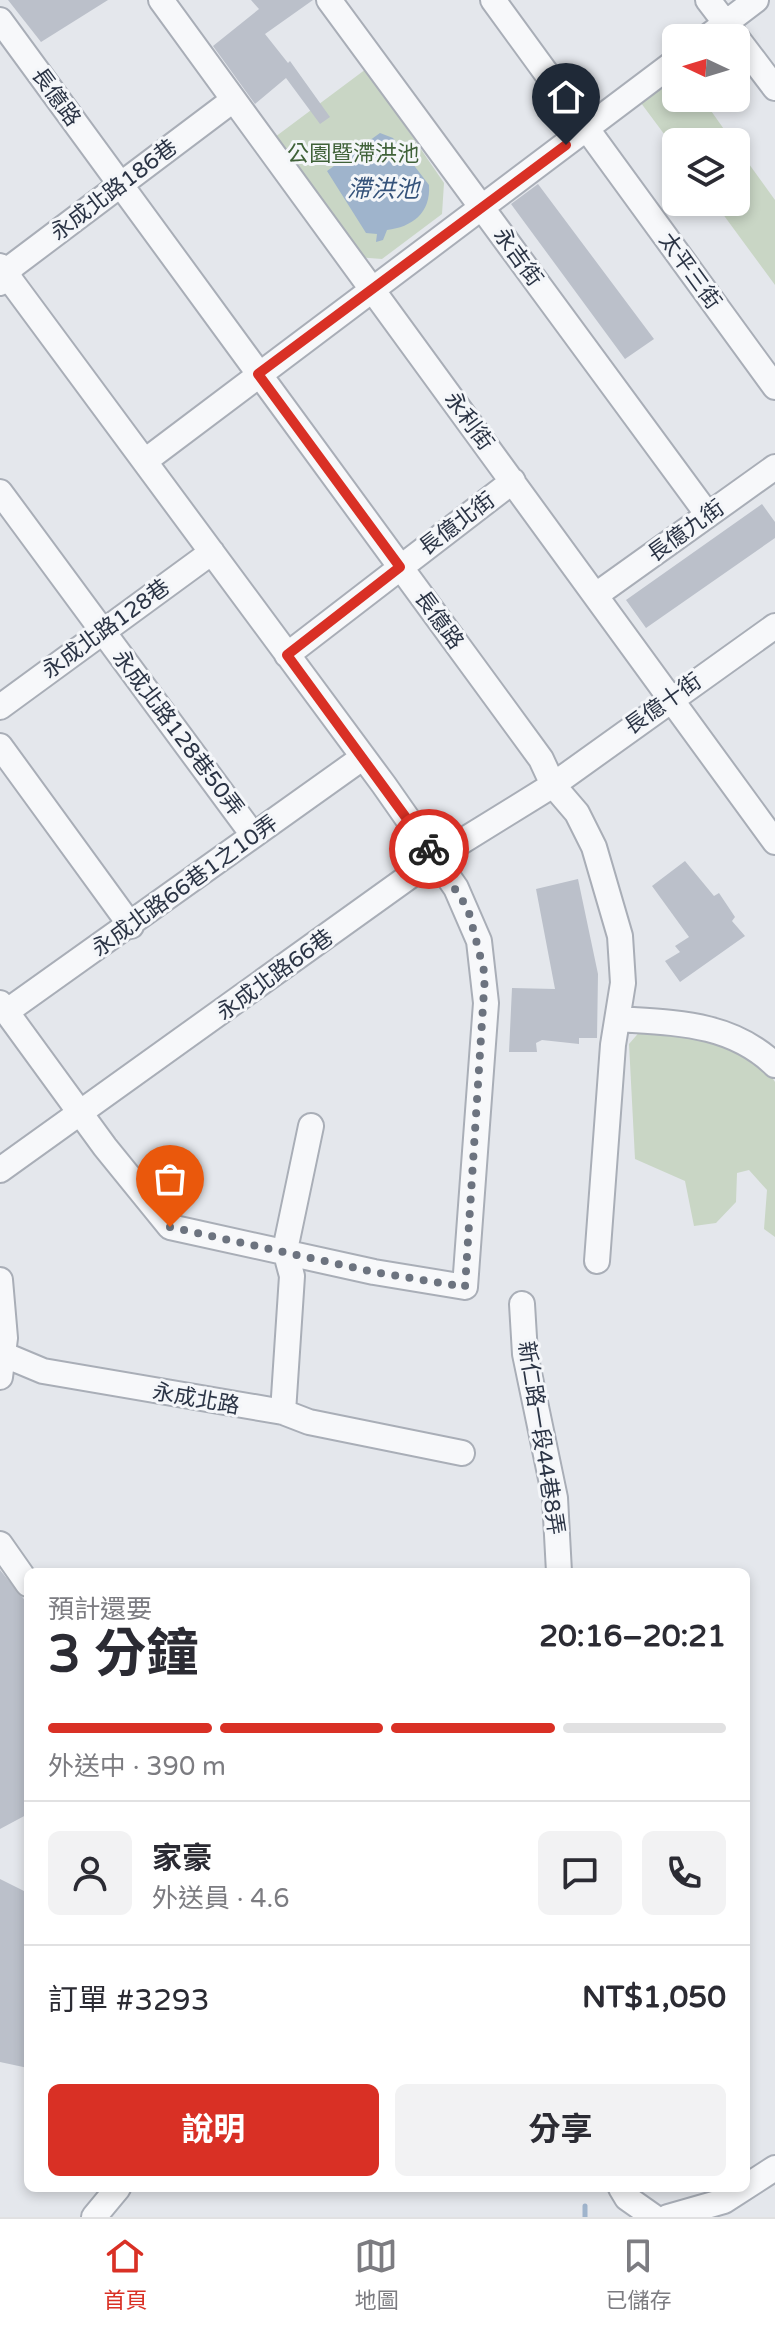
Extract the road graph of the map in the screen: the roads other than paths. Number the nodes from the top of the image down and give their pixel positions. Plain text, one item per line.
1 (161, 0) edge
2 (329, 0) edge
3 (493, 0) edge
4 (708, 0) edge
5 (756, 0) edge
6 (0, 20) edge
7 (714, 24) edge
8 (725, 24) edge
9 (750, 64) edge
10 (662, 72) edge
11 (775, 88) edge
12 (233, 100) junction
13 (587, 129) junction
14 (121, 185) junction
15 (482, 208) junction
16 (3, 275) edge
17 (371, 288) junction
18 (258, 374) junction
19 (775, 387) edge
20 (145, 461) junction
21 (775, 467) edge
22 (513, 481) junction
23 (0, 492) edge
24 (708, 515) junction
25 (212, 552) junction
26 (400, 567) junction
27 (596, 595) junction
28 (775, 626) edge
29 (103, 631) junction
30 (287, 655) junction
31 (670, 698) junction
32 (0, 707) edge
33 (0, 746) edge
34 (362, 758) junction
35 (553, 785) junction
36 (253, 835) junction
37 (775, 842) edge
38 (435, 858) junction
39 (131, 926) junction
40 (3, 1007) edge
41 (619, 1019) junction
42 (775, 1065) edge
43 (80, 1113) junction
44 (311, 1126) dead end
45 (0, 1170) edge
46 (285, 1250) junction
47 (597, 1261) dead end
48 (0, 1280) edge
49 (522, 1304) dead end
50 (1, 1361) edge
51 (283, 1412) junction
52 (462, 1453) dead end
53 (0, 1544) edge
54 (559, 1568) edge
55 (24, 1578) edge
56 (775, 2168) edge
57 (750, 2184) edge
58 (115, 2192) edge
59 (623, 2192) edge
60 (738, 2192) edge
61 (94, 2217) edge
62 (654, 2217) edge
63 (668, 2217) edge

1 - 12 street, 永利街
2 - 15 street, 永吉街
3 - 13 street, 太平三街
4 - 7 street
5 - 8 street
6 - 14 street, 長億路
9 - 11 street
10 - 13 street
12 - 14 street, 永成北路186巷
12 - 17 street, 永利街
13 - 15 street
13 - 19 street, 太平三街
14 - 16 street, 永成北路186巷
14 - 18 street, 長億路
15 - 17 street
15 - 24 street, 永吉街
16 - 20 street
17 - 18 street
17 - 22 street, 永利街
18 - 20 street
18 - 26 street, 長億路
20 - 25 street
21 - 24 street, 長億九街
22 - 26 street, 長億北街
22 - 27 street, 永利街
23 - 29 street, 永成北路128巷50弄
24 - 27 street, 長億九街
25 - 29 street, 永成北路128巷
25 - 30 street
26 - 30 street, 長億北街
26 - 35 street, 長億路
27 - 31 street, 永利街
28 - 31 street, 長億十街
29 - 32 street, 永成北路128巷
29 - 36 street, 永成北路128巷50弄
30 - 34 street
31 - 35 street, 長億十街
31 - 37 street, 永利街
33 - 39 street
34 - 36 street, 永成北路66巷1之10弄
34 - 38 street
35 - 38 street, 永成北路66巷
35 - 41 street, 長億路
36 - 39 street, 永成北路66巷1之10弄
38 - 43 street, 永成北路66巷
38 - 46 street
39 - 40 street, 永成北路66巷1之10弄
40 - 43 street
41 - 42 street
41 - 47 street, 長億路
43 - 45 street, 永成北路66巷
43 - 46 street
44 - 46 street
46 - 51 street
48 - 50 street, 永成北路
49 - 54 street, 新仁路一段44巷8弄
50 - 51 street, 永成北路
51 - 52 street, 永成北路
53 - 55 street
56 - 57 street
58 - 61 street
59 - 62 street
60 - 63 street

